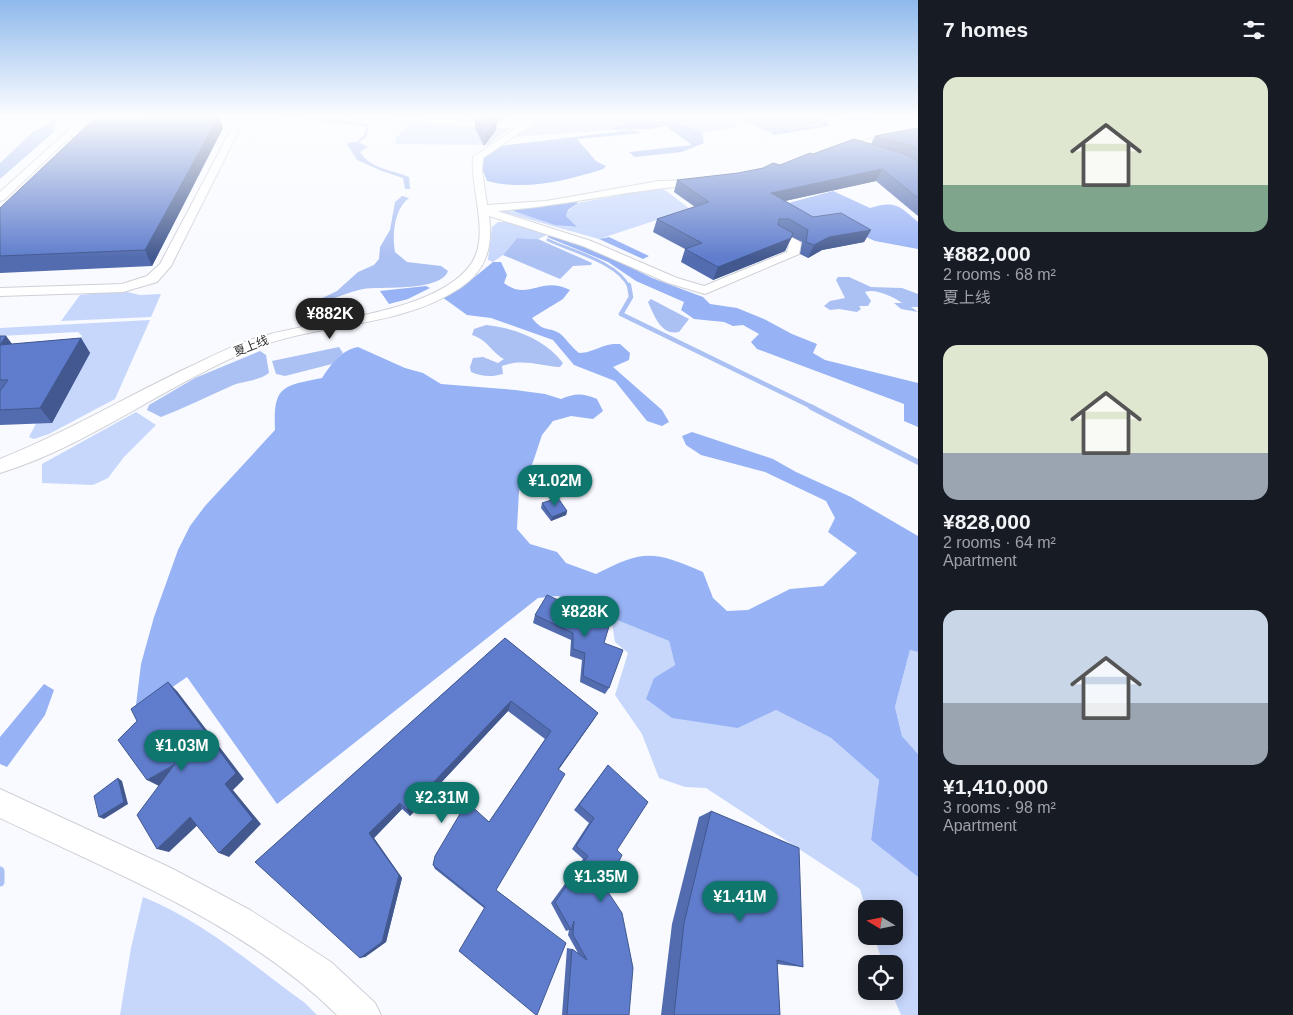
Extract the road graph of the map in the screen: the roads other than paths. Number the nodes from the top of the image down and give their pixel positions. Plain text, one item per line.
1 (37, 163) edge
2 (218, 163) edge
3 (477, 163) edge
4 (718, 182) edge
5 (0, 198) edge
6 (483, 210) junction
7 (778, 235) edge
8 (0, 292) edge
9 (0, 466) edge
10 (0, 803) edge
11 (363, 1015) edge

1 - 5 street
2 - 8 street
3 - 6 street, 夏上线
4 - 6 street
6 - 7 street
6 - 9 street, 夏上线
10 - 11 street

